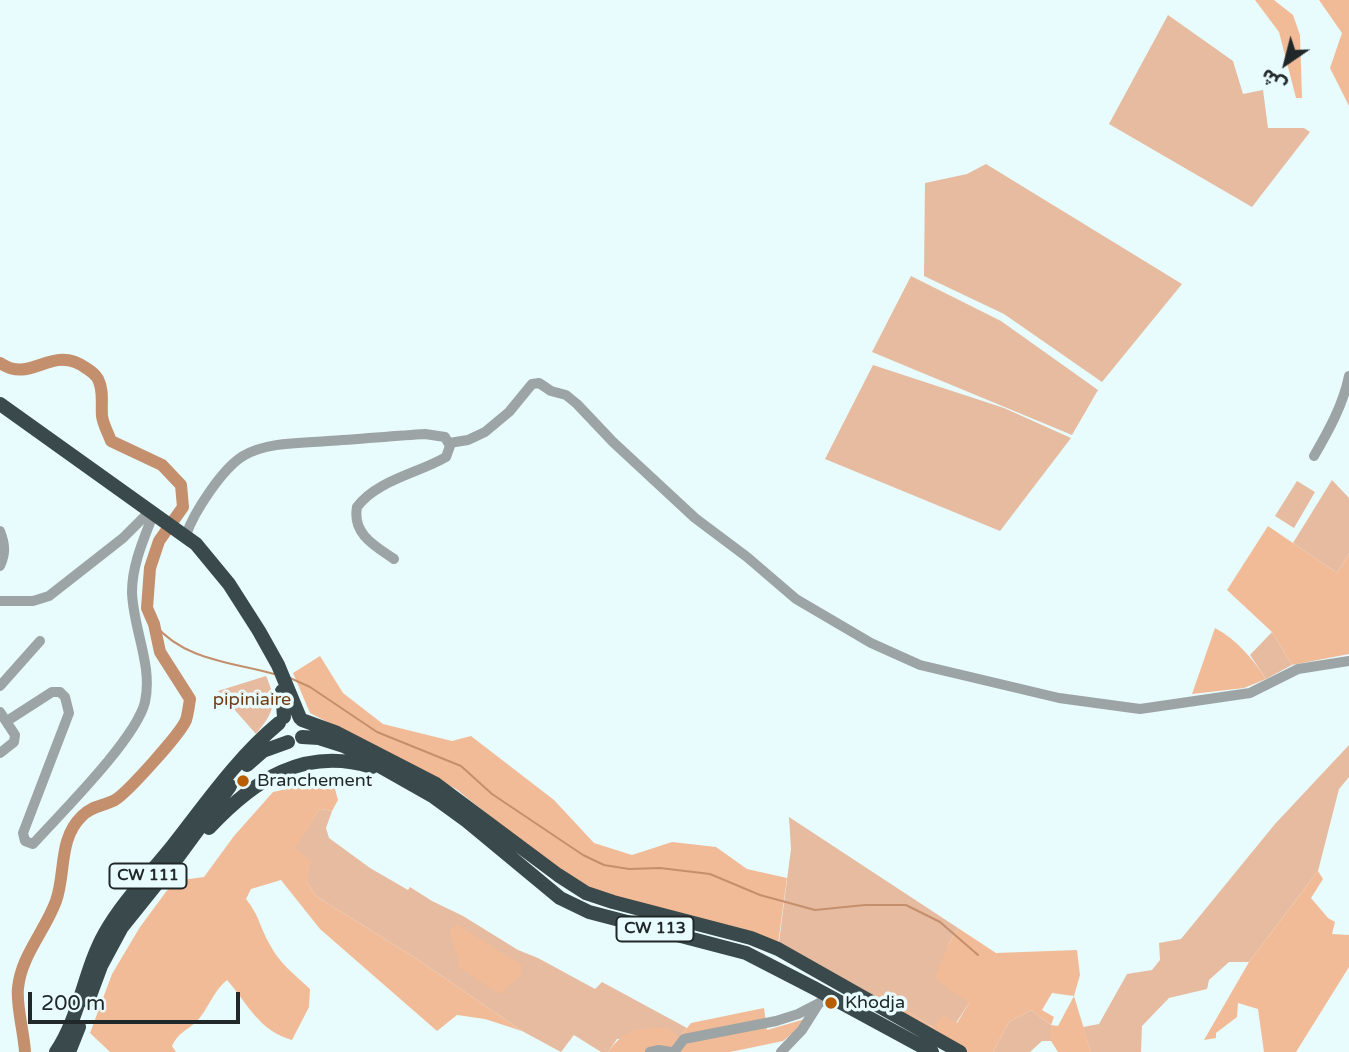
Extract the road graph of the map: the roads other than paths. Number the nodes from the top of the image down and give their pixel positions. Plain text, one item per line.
1 (1349, 376) edge
2 (0, 404) edge
3 (0, 414) edge
4 (449, 443) junction
5 (1314, 456) dead end
6 (153, 519) junction
7 (0, 531) edge
8 (180, 533) junction
9 (394, 559) dead end
10 (0, 566) edge
11 (0, 601) edge
12 (40, 641) dead end
13 (1349, 661) edge
14 (282, 683) junction
15 (0, 686) edge
16 (2, 716) edge
17 (301, 719) junction
18 (281, 720) junction
19 (302, 737) junction
20 (288, 742) junction
21 (0, 753) edge
22 (396, 775) junction
23 (175, 861) junction
24 (825, 1000) junction
25 (56, 1052) edge
26 (69, 1052) edge
27 (650, 1052) edge
28 (674, 1052) edge
29 (781, 1052) edge
30 (933, 1052) edge
31 (960, 1052) edge

1 - 5 street
2 - 6 highway
3 - 6 highway
4 - 8 street
4 - 9 street
4 - 13 street
6 - 8 highway
6 - 11 street
6 - 16 street
7 - 10 street
8 - 14 highway
12 - 15 street
14 - 17 highway
14 - 18 highway
16 - 21 street
17 - 18 highway
17 - 19 highway
17 - 31 highway
18 - 20 highway
18 - 25 highway, CW 111
19 - 20 highway
19 - 22 highway
20 - 23 highway, CW 111
22 - 23 highway
22 - 24 highway, CW 113
23 - 26 highway
24 - 28 street
24 - 29 street
24 - 30 highway, CW 113
27 - 28 street

